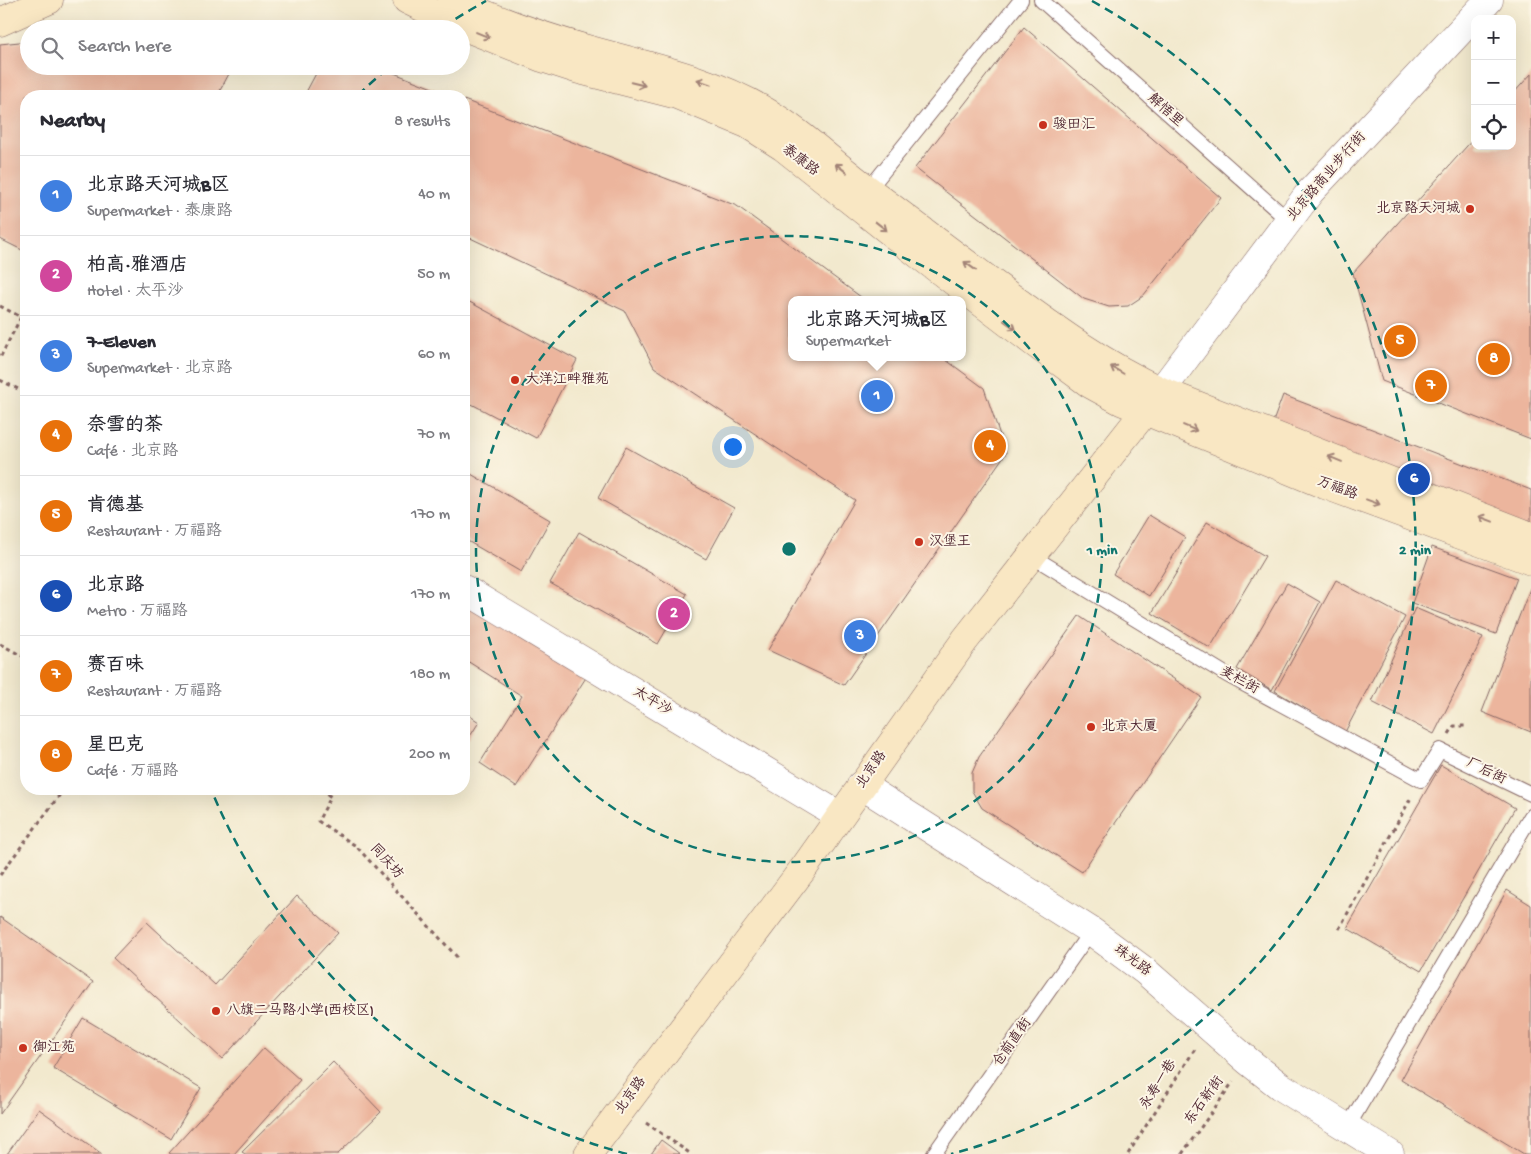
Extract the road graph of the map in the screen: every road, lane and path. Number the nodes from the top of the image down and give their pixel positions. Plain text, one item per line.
1 (49, 0) edge
2 (407, 0) edge
3 (452, 0) edge
4 (1022, 0) edge
5 (1041, 0) edge
6 (1489, 0) edge
7 (450, 20) edge
8 (0, 22) edge
9 (470, 29) edge
10 (862, 198) junction
11 (1289, 221) junction
12 (0, 306) edge
13 (20, 316) edge
14 (20, 319) edge
15 (0, 358) edge
16 (0, 380) edge
17 (20, 390) edge
18 (1153, 400) junction
19 (1531, 536) edge
20 (1030, 555) junction
21 (1531, 562) edge
22 (470, 593) edge
23 (0, 644) edge
24 (20, 655) edge
25 (1421, 780) junction
26 (861, 785) junction
27 (1531, 794) edge
28 (60, 795) edge
29 (328, 795) edge
30 (840, 816) junction
31 (1531, 816) edge
32 (0, 875) edge
33 (1339, 929) dead end
34 (1091, 931) junction
35 (457, 957) dead end
36 (1209, 1027) junction
37 (1248, 1062) junction
38 (623, 1107) junction
39 (1347, 1128) junction
40 (588, 1154) edge
41 (691, 1154) edge
42 (934, 1154) edge
43 (1128, 1154) edge
44 (1182, 1154) edge
45 (1390, 1154) edge

1 - 8 street
2 -> 7 street, 泰康路
10 -> 3 street, 泰康路
4 - 10 lane
5 - 11 lane, 解悟里
6 - 11 street, 北京路商业步行街
9 -> 10 street, 泰康路
10 - 18 street, 泰康路
11 - 18 street, 北京路商业步行街
12 - 13 path
14 - 15 path
16 - 17 path
19 -> 18 street, 万福路
18 - 20 street, 北京路
18 -> 21 street, 万福路
20 - 25 lane, 麦栏街
20 - 26 street, 北京路
22 - 30 street, 太平沙
23 - 24 path
25 - 27 lane, 厂后街
25 - 33 path
26 - 30 street, 北京路
26 - 34 street, 珠光路
28 - 32 path
29 - 35 path, 同庆坊
30 - 38 street, 北京路
31 - 39 lane
34 - 36 street, 珠光路
34 - 42 lane, 仓前直街
36 - 37 street, 珠光路
36 - 43 path, 永寿一巷
37 - 39 street, 珠光路
37 - 44 path, 东石新街
38 - 40 street, 北京路
38 - 41 path
39 - 45 street, 珠光路

